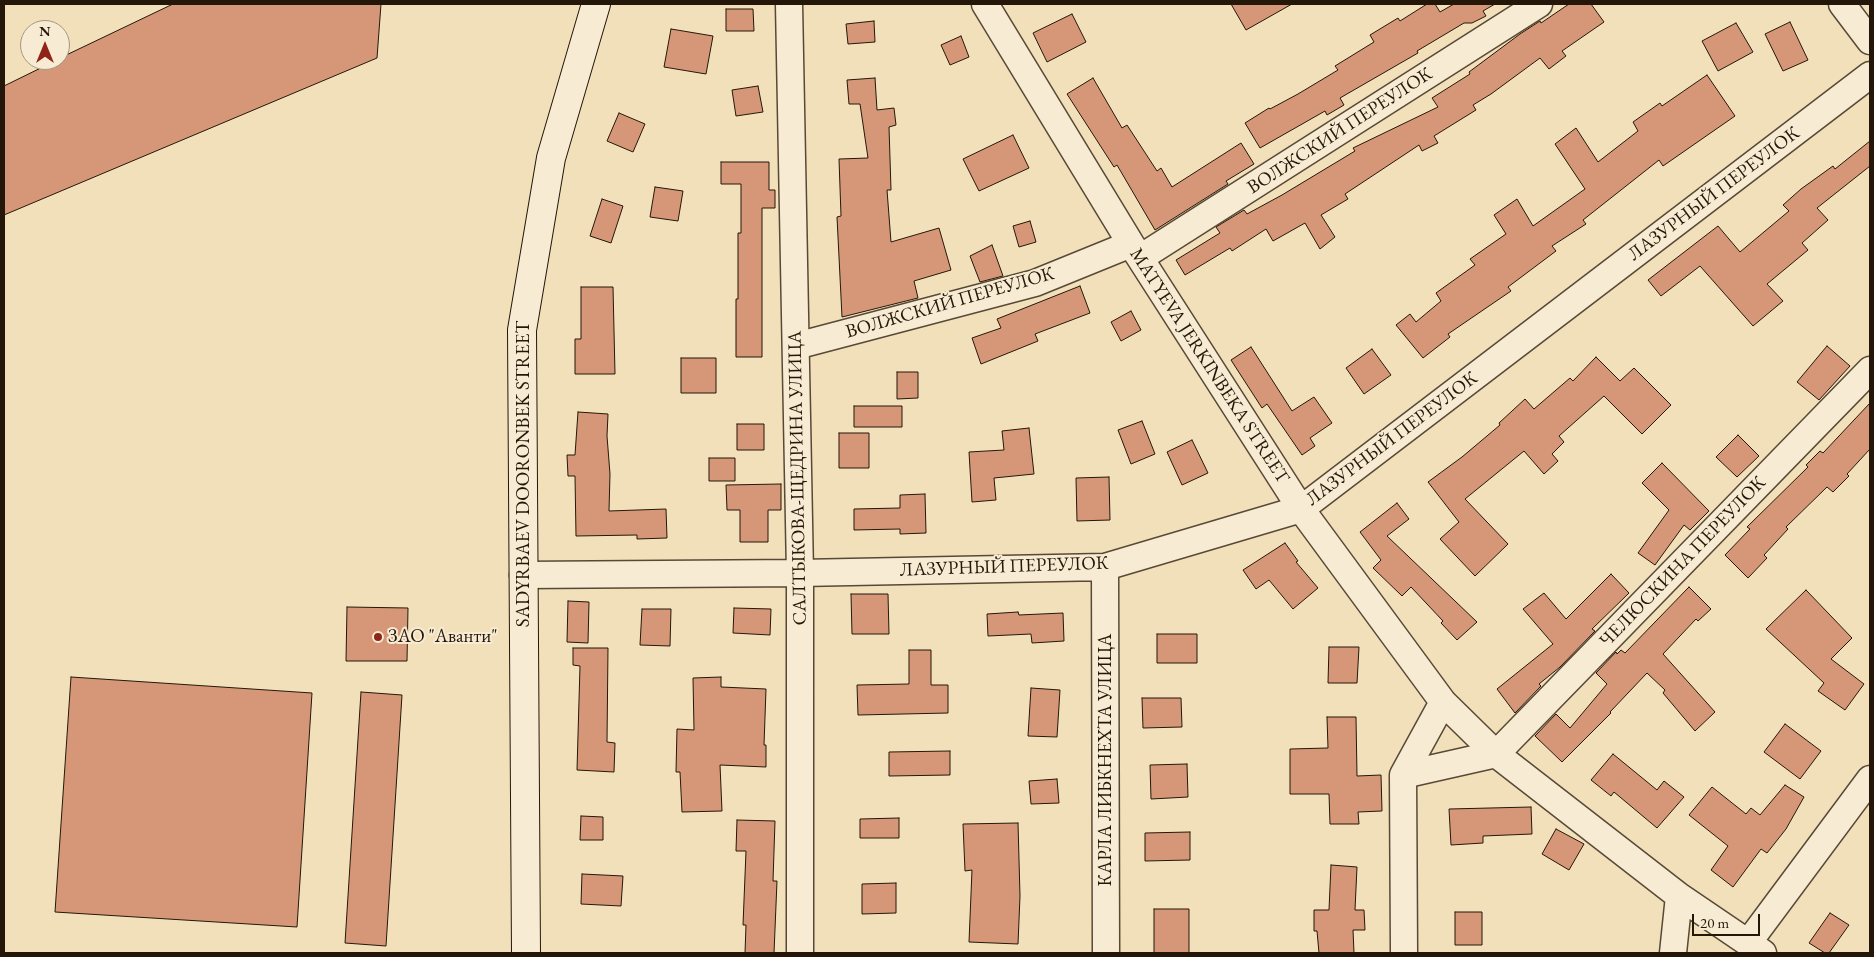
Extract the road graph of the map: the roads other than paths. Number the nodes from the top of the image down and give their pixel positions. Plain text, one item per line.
1 (596, 4) edge
2 (790, 4) edge
3 (985, 4) edge
4 (1539, 4) edge
5 (1842, 4) edge
6 (1870, 41) edge
7 (1870, 75) edge
8 (1136, 251) junction
9 (796, 346) junction
10 (1870, 370) edge
11 (1301, 509) junction
12 (1105, 567) junction
13 (800, 574) junction
14 (523, 575) junction
15 (1443, 702) junction
16 (1496, 754) junction
17 (1403, 775) junction
18 (1870, 779) edge
19 (1679, 896) junction
20 (1755, 948) edge
21 (526, 953) edge
22 (800, 953) edge
23 (1106, 953) edge
24 (1404, 953) edge
25 (1673, 953) edge

1 - 14 main road, SADYRBAEV DOORONBEK STREET
2 - 9 street, САЛТЫКОВА-ЩЕДРИНА УЛИЦА
3 - 8 street, MATYEVA JERKINBEKA STREET
4 - 8 street, ВОЛЖСКИЙ ПЕРЕУЛОК
5 - 6 street
7 - 11 street, ЛАЗУРНЫЙ ПЕРЕУЛОК
8 - 9 street, ВОЛЖСКИЙ ПЕРЕУЛОК
8 - 11 street, MATYEVA JERKINBEKA STREET
9 - 13 street, САЛТЫКОВА-ЩЕДРИНА УЛИЦА
10 - 16 street, ЧЕЛЮСКИНА ПЕРЕУЛОК
11 - 12 street, ЛАЗУРНЫЙ ПЕРЕУЛОК
11 - 15 street, MATYEVA JERKINBEKA STREET
12 - 13 street, ЛАЗУРНЫЙ ПЕРЕУЛОК
12 - 23 street, КАРЛА ЛИБКНЕХТА УЛИЦА
13 - 14 street, ЛАЗУРНЫЙ ПЕРЕУЛОК
13 - 22 street, САЛТЫКОВА-ЩЕДРИНА УЛИЦА
14 - 21 main road, SADYRBAEV DOORONBEK STREET
15 - 16 street, MATYEVA JERKINBEKA STREET
15 - 17 street
16 - 17 street
16 - 19 street, MATYEVA JERKINBEKA STREET
17 - 24 street
18 - 20 street
19 - 20 street, MATYEVA JERKINBEKA STREET
19 - 25 street

